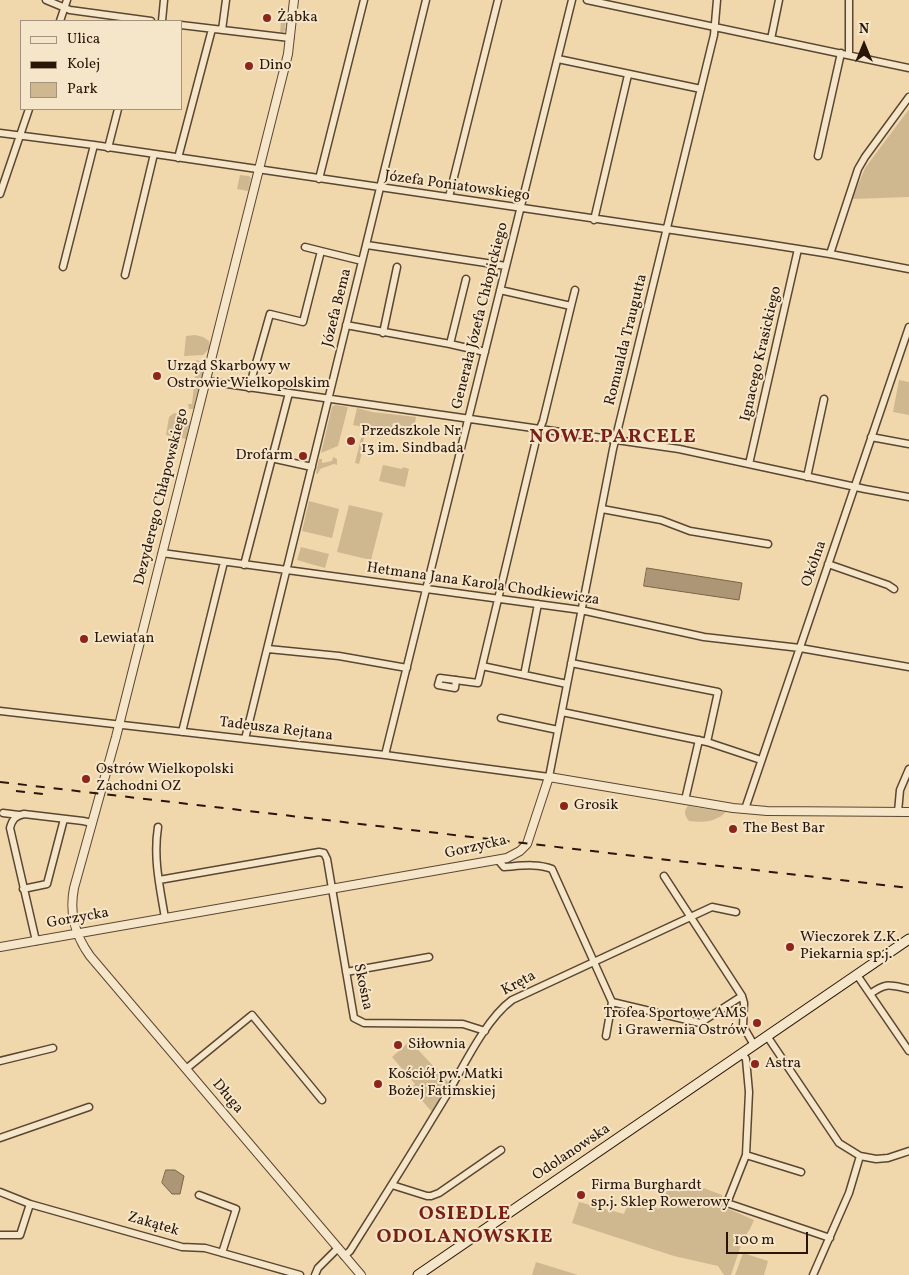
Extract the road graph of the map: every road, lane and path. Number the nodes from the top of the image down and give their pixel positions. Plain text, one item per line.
1 (46, 0) edge
2 (67, 0) edge
3 (164, 0) edge
4 (226, 0) edge
5 (294, 0) edge
6 (364, 0) edge
7 (426, 0) edge
8 (498, 0) edge
9 (572, 0) edge
10 (587, 0) edge
11 (716, 0) edge
12 (779, 0) edge
13 (849, 0) edge
14 (64, 8) junction
15 (60, 20) edge
16 (136, 20) edge
17 (162, 20) edge
18 (182, 25) edge
19 (716, 27) junction
20 (212, 29) junction
21 (222, 30) junction
22 (290, 38) junction
23 (771, 39) junction
24 (840, 53) junction
25 (849, 55) junction
26 (558, 59) junction
27 (909, 68) edge
28 (628, 75) junction
29 (701, 89) junction
30 (909, 98) edge
31 (29, 110) edge
32 (118, 110) edge
33 (0, 133) edge
34 (20, 135) junction
35 (94, 145) junction
36 (108, 148) junction
37 (154, 154) junction
38 (818, 156) dead end
39 (178, 158) junction
40 (259, 170) junction
41 (319, 179) junction
42 (380, 188) junction
43 (0, 194) edge
44 (449, 197) junction
45 (520, 209) junction
46 (594, 220) junction
47 (666, 230) junction
48 (366, 245) junction
49 (305, 247) dead end
50 (798, 249) junction
51 (321, 251) junction
52 (830, 254) junction
53 (362, 261) junction
54 (506, 266) junction
55 (63, 267) dead end
56 (397, 267) dead end
57 (909, 269) edge
58 (124, 275) dead end
59 (466, 279) dead end
60 (500, 290) junction
61 (575, 290) dead end
62 (571, 306) junction
63 (346, 325) junction
64 (909, 327) edge
65 (383, 333) junction
66 (450, 344) junction
67 (485, 352) junction
68 (206, 381) junction
69 (250, 388) junction
70 (289, 393) junction
71 (328, 399) junction
72 (824, 399) dead end
73 (468, 419) junction
74 (540, 429) junction
75 (871, 437) junction
76 (615, 440) junction
77 (909, 444) edge
78 (271, 458) junction
79 (749, 464) junction
80 (312, 467) junction
81 (807, 476) junction
82 (854, 487) junction
83 (909, 497) edge
84 (602, 509) junction
85 (768, 544) dead end
86 (162, 553) junction
87 (224, 562) junction
88 (244, 564) junction
89 (828, 564) junction
90 (287, 571) junction
91 (426, 589) junction
92 (894, 589) dead end
93 (498, 599) junction
94 (538, 604) junction
95 (581, 610) junction
96 (800, 648) junction
97 (268, 649) junction
98 (571, 663) junction
99 (482, 666) junction
100 (909, 667) edge
101 (407, 668) junction
102 (524, 675) junction
103 (456, 680) dead end
104 (567, 684) junction
105 (0, 711) edge
106 (562, 712) junction
107 (501, 718) dead end
108 (119, 724) junction
109 (558, 730) junction
110 (182, 732) junction
111 (245, 739) junction
112 (699, 740) junction
113 (707, 742) junction
114 (385, 755) junction
115 (761, 760) junction
116 (909, 770) edge
117 (549, 776) junction
118 (685, 800) junction
119 (745, 809) junction
120 (898, 812) junction
121 (909, 812) edge
122 (3, 813) dead end
123 (19, 815) junction
124 (64, 819) junction
125 (92, 823) junction
126 (158, 827) dead end
127 (498, 860) junction
128 (664, 876) dead end
129 (159, 880) junction
130 (23, 889) junction
131 (333, 889) junction
132 (736, 912) dead end
133 (692, 917) junction
134 (165, 918) junction
135 (76, 934) junction
136 (909, 939) edge
137 (36, 941) junction
138 (0, 947) edge
139 (430, 957) dead end
140 (594, 963) junction
141 (346, 972) junction
142 (857, 975) junction
143 (909, 989) edge
144 (870, 994) junction
145 (742, 996) junction
146 (612, 1002) junction
147 (485, 1031) junction
148 (606, 1036) dead end
149 (767, 1036) junction
150 (754, 1045) junction
151 (53, 1048) dead end
152 (909, 1050) edge
153 (742, 1053) junction
154 (0, 1062) edge
155 (186, 1069) junction
156 (322, 1100) dead end
157 (89, 1107) dead end
158 (0, 1138) edge
159 (501, 1150) dead end
160 (909, 1151) edge
161 (746, 1155) junction
162 (860, 1156) junction
163 (801, 1172) dead end
164 (392, 1184) junction
165 (0, 1192) edge
166 (199, 1195) dead end
167 (30, 1204) junction
168 (0, 1235) edge
169 (830, 1238) junction
170 (338, 1248) junction
171 (222, 1253) junction
172 (344, 1256) junction
173 (300, 1275) edge
174 (315, 1275) edge
175 (361, 1275) edge
176 (418, 1275) edge
177 (813, 1275) edge

1 - 14 street
2 - 14 street
3 - 17 street
4 - 21 street
5 - 22 street, Dezyderego Chłapowskiego
6 - 41 street
7 - 42 street, Józefa Bema
8 - 44 street
9 - 26 street, Generała Józefa Chłopickiego
10 - 19 street
11 - 19 street, Romualda Traugutta
12 - 23 street
13 - 25 street
14 - 15 street
14 - 16 street
18 - 20 street
19 - 23 street
19 - 29 street, Romualda Traugutta
20 - 21 street
20 - 39 street
21 - 22 street
22 - 40 street, Dezyderego Chłapowskiego
23 - 24 street
24 - 25 street
24 - 38 street
25 - 27 street
26 - 28 street
26 - 45 street, Generała Józefa Chłopickiego
28 - 29 street
28 - 46 street
29 - 47 street, Romualda Traugutta
30 - 52 street
31 - 34 street
32 - 36 street
33 - 34 street, Józefa Poniatowskiego
34 - 35 street, Józefa Poniatowskiego
34 - 43 street
35 - 36 street, Józefa Poniatowskiego
35 - 55 street
36 - 37 street, Józefa Poniatowskiego
37 - 39 street, Józefa Poniatowskiego
37 - 58 street
39 - 40 street, Józefa Poniatowskiego
40 - 41 street, Józefa Poniatowskiego
40 - 68 street, Dezyderego Chłapowskiego
41 - 42 street, Józefa Poniatowskiego
42 - 44 street, Józefa Poniatowskiego
42 - 48 street, Józefa Bema
44 - 45 street, Józefa Poniatowskiego
45 - 46 street, Józefa Poniatowskiego
45 - 54 street, Generała Józefa Chłopickiego
46 - 47 street, Józefa Poniatowskiego
47 - 50 street, Józefa Poniatowskiego
47 - 76 street, Romualda Traugutta
48 - 53 street, Józefa Bema
48 - 54 street
49 - 51 street
50 - 52 street, Józefa Poniatowskiego
50 - 79 street, Ignacego Krasickiego
51 - 53 street
51 - 69 street
52 - 57 street, Józefa Poniatowskiego
53 - 63 street, Józefa Bema
54 - 60 street, Generała Józefa Chłopickiego
56 - 65 street
59 - 66 street
60 - 62 street
60 - 67 street, Generała Józefa Chłopickiego
61 - 62 street
62 - 74 street
63 - 65 street
63 - 71 street, Józefa Bema
64 - 75 street, Okólna
65 - 66 street
66 - 67 street
67 - 73 street, Generała Józefa Chłopickiego
68 - 69 street
68 - 86 street, Dezyderego Chłapowskiego
69 - 70 street
70 - 71 street
70 - 78 street
71 - 73 street
71 - 80 street, Józefa Bema
72 - 81 street
73 - 74 street
73 - 91 street, Generała Józefa Chłopickiego
74 - 76 street
74 - 93 street
75 - 77 street
75 - 82 street, Okólna
76 - 79 street
76 - 84 street, Romualda Traugutta
78 - 80 street
78 - 88 street
79 - 81 street
80 - 90 street, Józefa Bema
81 - 82 street
82 - 83 street
82 - 89 street, Okólna
84 - 85 street
84 - 95 street, Romualda Traugutta
86 - 87 street, Hetmana Jana Karola Chodkiewicza
86 - 108 street, Dezyderego Chłapowskiego
87 - 88 street, Hetmana Jana Karola Chodkiewicza
87 - 110 street
88 - 90 street, Hetmana Jana Karola Chodkiewicza
89 - 92 street
89 - 96 street, Okólna
90 - 91 street, Hetmana Jana Karola Chodkiewicza
90 - 97 street, Józefa Bema
91 - 93 street, Hetmana Jana Karola Chodkiewicza
91 - 101 street, Generała Józefa Chłopickiego
93 - 94 street, Hetmana Jana Karola Chodkiewicza
93 - 99 street
94 - 95 street, Hetmana Jana Karola Chodkiewicza
94 - 102 street
95 - 96 street, Hetmana Jana Karola Chodkiewicza
95 - 98 street, Romualda Traugutta
96 - 100 street, Hetmana Jana Karola Chodkiewicza
96 - 115 street, Okólna
97 - 101 street
97 - 111 street, Józefa Bema
98 - 104 street, Romualda Traugutta
98 - 113 street
99 - 102 street
99 - 103 street
101 - 114 street, Generała Józefa Chłopickiego
102 - 104 street
104 - 106 street, Romualda Traugutta
105 - 108 street, Tadeusza Rejtana
106 - 109 street, Romualda Traugutta
106 - 112 street
107 - 109 street
108 - 110 street, Tadeusza Rejtana
108 - 125 street, Dezyderego Chłapowskiego
109 - 117 street, Romualda Traugutta
110 - 111 street, Tadeusza Rejtana
111 - 114 street, Tadeusza Rejtana
112 - 113 street
112 - 118 street
113 - 115 street
114 - 117 street, Tadeusza Rejtana
115 - 119 street, Okólna
116 - 120 street
117 - 118 street
117 - 127 street, Gorzycka
118 - 119 street
119 - 120 street
120 - 121 street
122 - 123 street
123 - 124 street
123 - 130 street
124 - 125 street
124 - 130 street
125 - 135 street, Dezyderego Chłapowskiego
126 - 129 street
127 - 131 street, Gorzycka
127 - 140 street
128 - 133 street
129 - 131 street, Skośna
129 - 134 street
130 - 137 street
131 - 134 street, Gorzycka
131 - 141 street, Skośna
132 - 133 street, Kręta
133 - 140 street, Kręta
133 - 145 street
134 - 135 street, Gorzycka
135 - 137 street, Gorzycka
135 - 155 street, Długa
136 - 142 main road, Odolanowska
137 - 138 street, Gorzycka
139 - 141 street
140 - 146 street
140 - 147 street, Kręta
141 - 147 street, Skośna
142 - 144 street
142 - 149 main road, Odolanowska
143 - 144 street
144 - 152 street
145 - 146 street
145 - 150 street
146 - 148 street
147 - 164 street, Kręta
149 - 150 main road, Odolanowska
149 - 162 street
150 - 153 main road, Odolanowska
151 - 154 street
153 - 161 street
153 - 176 main road, Odolanowska
155 - 156 street
155 - 170 street, Długa
157 - 158 street
159 - 164 street
160 - 162 street
161 - 163 street
161 - 169 street
162 - 169 street
164 - 172 street, Kręta
165 - 167 street, Zakątek
166 - 171 street
167 - 168 street
167 - 171 street, Zakątek
169 - 177 street
170 - 172 street, Długa
170 - 174 street
171 - 173 street, Zakątek
172 - 175 street, Długa

